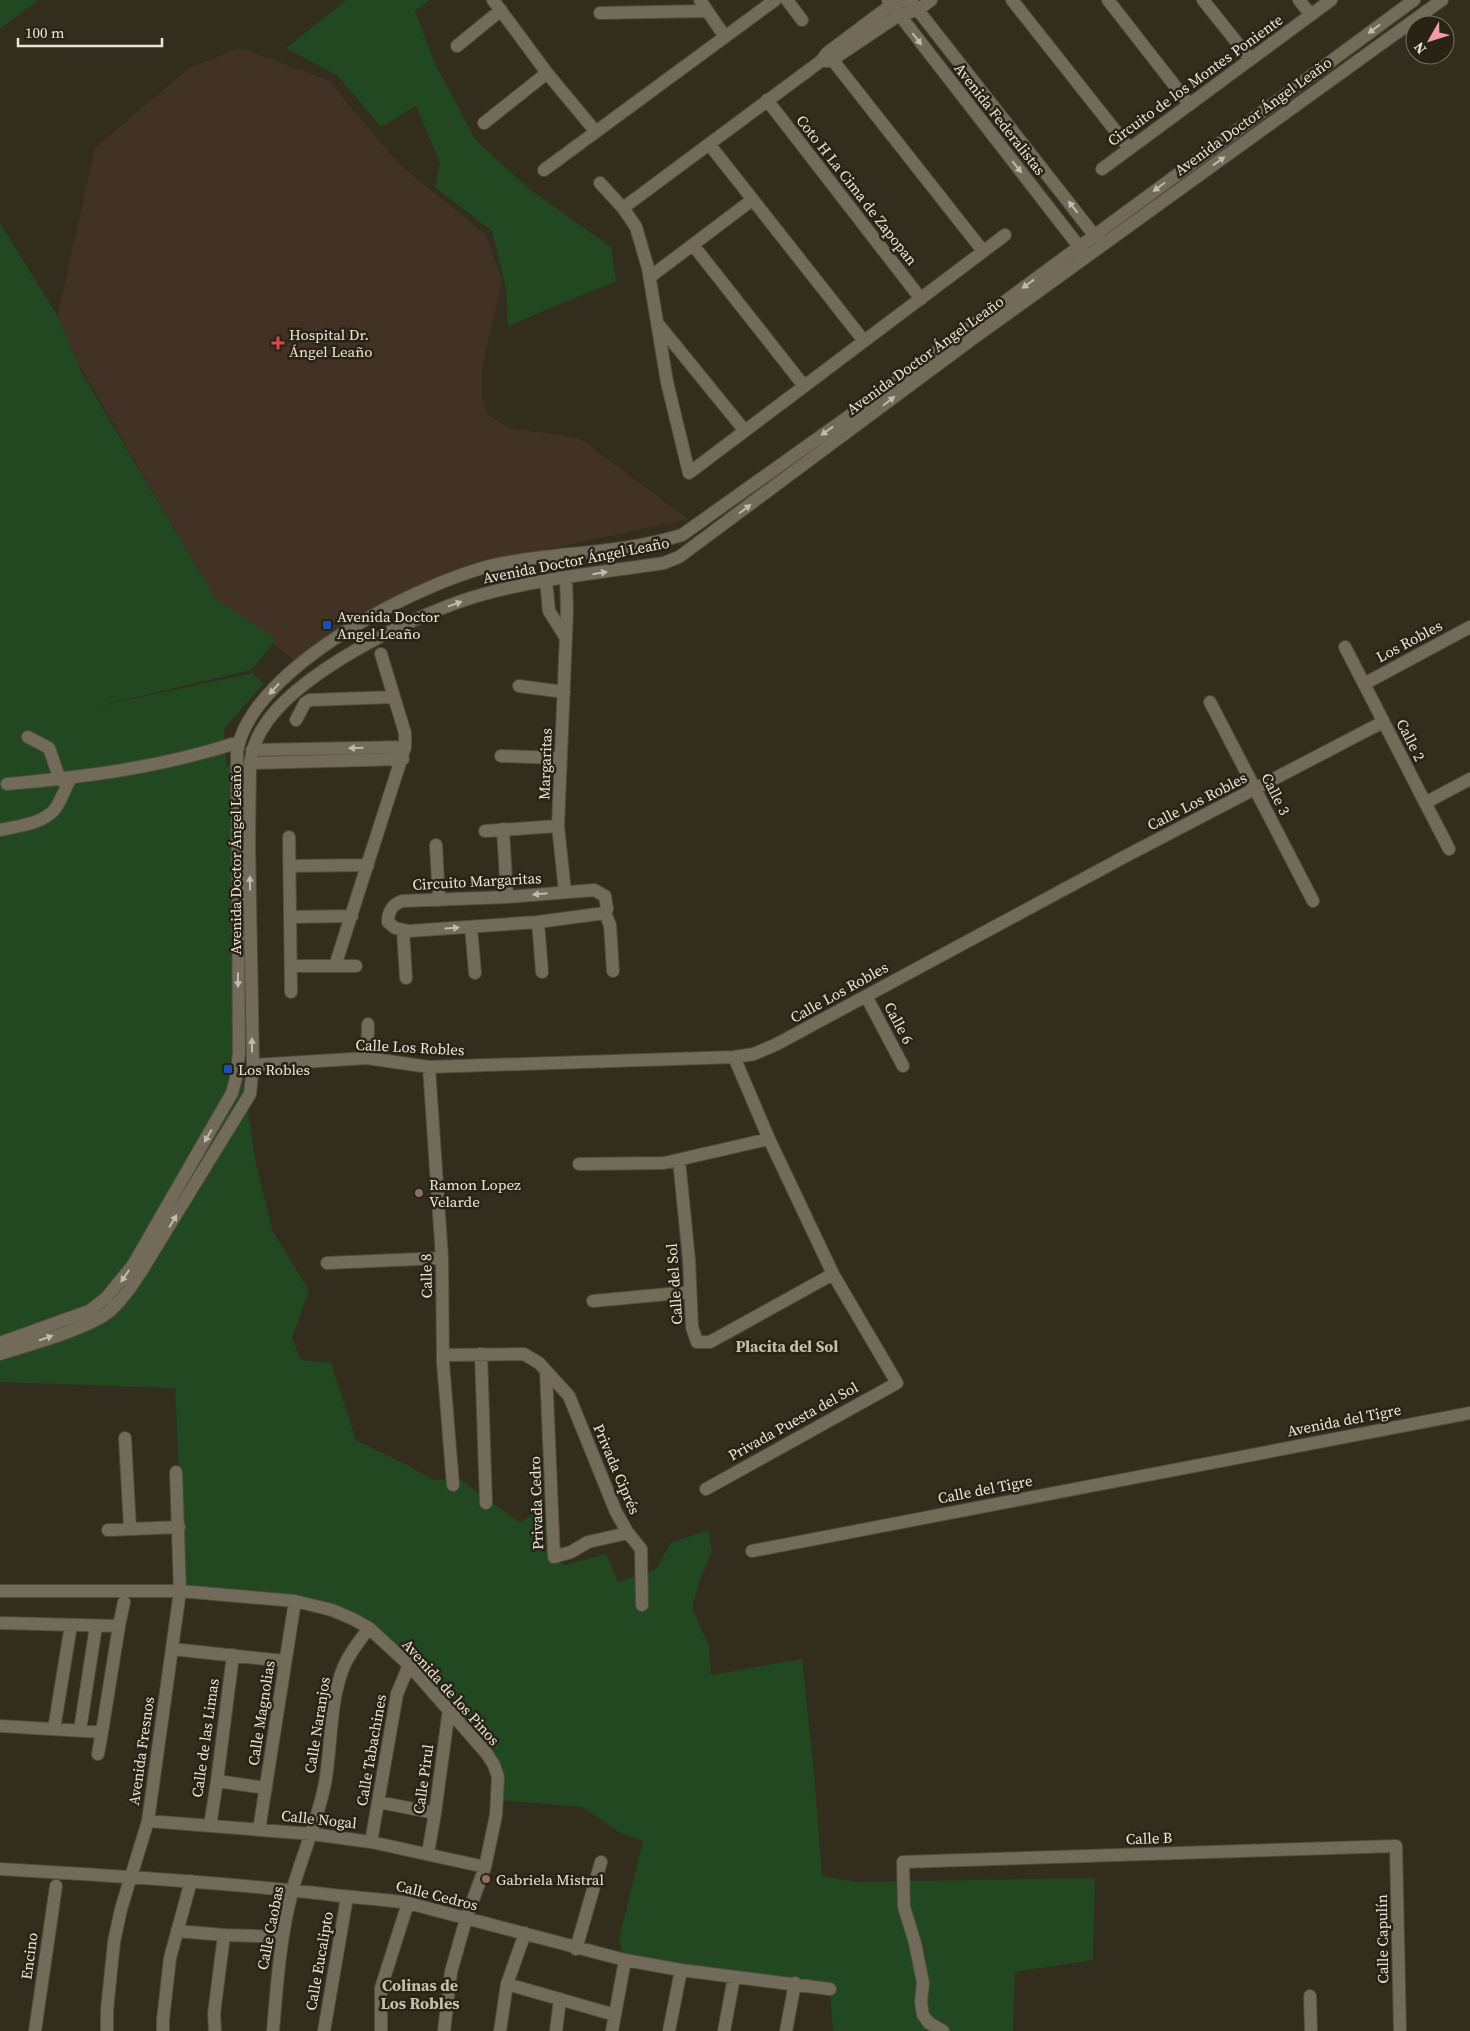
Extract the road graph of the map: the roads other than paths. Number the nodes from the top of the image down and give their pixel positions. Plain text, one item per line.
1 (775, 0) edge
2 (787, 0) edge
3 (906, 0) edge
4 (932, 0) edge
5 (1012, 0) edge
6 (1108, 0) edge
7 (1203, 0) edge
8 (1299, 0) edge
9 (1332, 0) edge
10 (1414, 0) edge
11 (1442, 0) edge
12 (889, 2) edge
13 (497, 5) edge
14 (703, 5) edge
15 (914, 5) edge
16 (600, 13) dead end
17 (899, 15) junction
18 (1311, 15) junction
19 (802, 20) dead end
20 (725, 37) junction
21 (457, 46) dead end
22 (827, 58) junction
23 (1250, 60) junction
24 (547, 73) junction
25 (767, 100) junction
26 (1189, 104) junction
27 (484, 123) dead end
28 (596, 132) junction
29 (709, 144) junction
30 (1129, 148) junction
31 (1192, 162) junction
32 (1102, 169) dead end
33 (544, 170) dead end
34 (1201, 174) junction
35 (600, 183) dead end
36 (752, 200) junction
37 (623, 208) junction
38 (1005, 235) dead end
39 (1095, 235) junction
40 (1105, 244) junction
41 (693, 245) junction
42 (1079, 247) junction
43 (983, 251) junction
44 (1087, 257) junction
45 (650, 278) junction
46 (921, 300) junction
47 (657, 323) junction
48 (864, 341) junction
49 (804, 386) junction
50 (745, 431) junction
51 (566, 578) junction
52 (546, 581) junction
53 (1470, 627) edge
54 (566, 638) junction
55 (1345, 647) dead end
56 (381, 654) dead end
57 (1364, 684) junction
58 (519, 686) dead end
59 (564, 692) junction
60 (394, 697) junction
61 (1210, 702) dead end
62 (296, 720) dead end
63 (1383, 722) junction
64 (28, 737) dead end
65 (239, 742) junction
66 (404, 753) junction
67 (251, 756) junction
68 (502, 756) dead end
69 (561, 758) junction
70 (65, 779) junction
71 (1470, 779) edge
72 (7, 784) dead end
73 (1255, 789) junction
74 (1425, 803) junction
75 (558, 826) junction
76 (503, 829) junction
77 (0, 830) edge
78 (485, 831) dead end
79 (289, 837) dead end
80 (436, 844) dead end
81 (1449, 848) dead end
82 (368, 865) junction
83 (290, 866) junction
84 (565, 892) junction
85 (507, 897) junction
86 (439, 900) junction
87 (1313, 901) dead end
88 (605, 913) junction
89 (290, 916) junction
90 (352, 916) junction
91 (538, 922) junction
92 (471, 927) junction
93 (403, 930) junction
94 (291, 966) junction
95 (335, 966) junction
96 (356, 966) dead end
97 (613, 970) dead end
98 (542, 972) dead end
99 (475, 973) dead end
100 (406, 978) dead end
101 (291, 992) dead end
102 (866, 996) junction
103 (368, 1024) dead end
104 (734, 1057) junction
105 (367, 1058) junction
106 (253, 1065) junction
107 (903, 1066) dead end
108 (430, 1067) junction
109 (769, 1139) junction
110 (679, 1160) junction
111 (579, 1164) dead end
112 (442, 1258) junction
113 (327, 1262) dead end
114 (833, 1274) junction
115 (690, 1292) junction
116 (593, 1301) dead end
117 (0, 1343) edge
118 (0, 1354) edge
119 (481, 1358) junction
120 (443, 1359) junction
121 (546, 1371) junction
122 (1470, 1413) edge
123 (124, 1438) dead end
124 (1224, 1460) joint
125 (176, 1472) dead end
126 (453, 1485) dead end
127 (706, 1488) dead end
128 (486, 1503) dead end
129 (179, 1527) junction
130 (130, 1528) junction
131 (108, 1530) dead end
132 (628, 1532) junction
133 (752, 1551) dead end
134 (0, 1590) edge
135 (180, 1592) junction
136 (295, 1601) junction
137 (124, 1602) dead end
138 (642, 1605) dead end
139 (0, 1623) edge
140 (72, 1626) junction
141 (96, 1626) junction
142 (119, 1626) junction
143 (369, 1628) junction
144 (172, 1649) junction
145 (233, 1655) junction
146 (285, 1661) junction
147 (409, 1665) junction
148 (449, 1709) junction
149 (0, 1726) edge
150 (54, 1729) junction
151 (80, 1730) junction
152 (102, 1732) junction
153 (98, 1754) dead end
154 (217, 1781) junction
155 (266, 1788) junction
156 (378, 1802) junction
157 (435, 1813) junction
158 (148, 1821) junction
159 (210, 1826) junction
160 (259, 1830) junction
161 (312, 1834) junction
162 (372, 1842) junction
163 (1396, 1846) joint
164 (428, 1853) junction
165 (601, 1862) dead end
166 (485, 1866) junction
167 (0, 1869) edge
168 (132, 1878) junction
169 (191, 1881) junction
170 (56, 1886) dead end
171 (292, 1891) junction
172 (347, 1897) junction
173 (408, 1903) junction
174 (466, 1919) junction
175 (177, 1931) junction
176 (525, 1934) junction
177 (224, 1935) junction
178 (282, 1937) junction
179 (576, 1949) junction
180 (624, 1960) junction
181 (681, 1970) junction
182 (734, 1977) junction
183 (795, 1983) junction
184 (507, 1984) junction
185 (830, 1988) dead end
186 (1310, 1996) dead end
187 (560, 1999) junction
188 (615, 2015) junction
189 (35, 2031) edge
190 (107, 2031) edge
191 (163, 2031) edge
192 (215, 2031) edge
193 (273, 2031) edge
194 (324, 2031) edge
195 (382, 2031) edge
196 (444, 2031) edge
197 (500, 2031) edge
198 (556, 2031) edge
199 (612, 2031) edge
200 (669, 2031) edge
201 (724, 2031) edge
202 (786, 2031) edge
203 (943, 2031) edge
204 (1311, 2031) edge
205 (1400, 2031) edge

1 - 20 street
2 - 19 street
3 - 12 street
4 - 15 street
5 - 30 street
6 - 26 street
7 - 23 street
8 - 18 street
9 - 18 street, Circuito de los Montes Poniente
10 -> 31 street, Avenida Doctor Ángel Leaño
34 -> 11 street, Avenida Doctor Ángel Leaño
12 - 17 street, Avenida Federalistas
12 - 22 street
13 - 21 street
13 - 24 street
14 - 16 street
14 - 20 street
15 - 17 street
39 -> 15 street, Avenida Federalistas
17 - 22 street
17 -> 42 street, Avenida Federalistas
18 - 23 street, Circuito de los Montes Poniente
20 - 28 street
22 - 25 street
22 - 43 street
23 - 26 street, Circuito de los Montes Poniente
24 - 27 street
24 - 28 street
25 - 29 street
25 - 46 street, Coto H La Cima de Zapopan
26 - 30 street, Circuito de los Montes Poniente
28 - 33 street
29 - 36 street
29 - 37 street
30 - 32 street, Circuito de los Montes Poniente
31 - 34 street
31 -> 39 street, Avenida Doctor Ángel Leaño
34 - 40 street, Avenida Doctor Ángel Leaño
35 - 37 street
36 - 41 street
36 - 48 street
37 - 45 street
38 - 43 street
39 - 40 street, Avenida Federalistas
39 - 42 street, Avenida Doctor Ángel Leaño
40 - 44 street, Avenida Doctor Ángel Leaño
41 - 45 street
41 - 49 street
42 - 44 street, Avenida Federalistas
42 -> 65 street, Avenida Doctor Ángel Leaño
43 - 46 street
51 -> 44 street, Avenida Doctor Ángel Leaño
45 - 47 street
46 - 48 street
47 - 50 street
47 - 50 street
48 - 49 street
49 - 50 street
51 - 52 street, Avenida Doctor Ángel Leaño
51 - 54 street, Margaritas
52 - 54 street
67 -> 52 street, Avenida Doctor Ángel Leaño
53 - 57 street, Los Robles
54 - 59 street, Margaritas
55 - 57 street, Calle 2
56 - 60 street
57 - 63 street, Calle 2
58 - 59 street
59 - 69 street, Margaritas
60 - 62 street
60 - 66 street
61 - 73 street, Calle 3
63 - 73 street, Calle Los Robles
63 - 74 street, Calle 2
64 - 70 street
65 - 70 street
65 -> 117 street, Avenida Doctor Ángel Leaño
66 - 67 street
66 - 82 street
106 -> 67 street, Avenida Doctor Ángel Leaño
68 - 69 street
69 - 75 street, Margaritas
70 - 72 street
70 - 77 street
71 - 74 street
73 - 87 street, Calle 3
73 - 102 street, Calle Los Robles
74 - 81 street, Calle 2
75 - 76 street
75 - 84 street, Margaritas
76 - 78 street
76 - 85 street
79 - 83 street
80 - 86 street
82 - 83 street
82 - 90 street
83 - 89 street
84 -> 85 street, Circuito Margaritas
84 - 88 street, Circuito Margaritas
85 - 86 street, Circuito Margaritas
86 - 93 street, Circuito Margaritas
88 - 91 street
88 - 97 street, Circuito Margaritas
89 - 90 street
89 - 94 street
90 - 95 street
91 - 92 street
91 - 98 street
93 -> 92 street
92 - 99 street
93 - 100 street
94 - 95 street
94 - 101 street
95 - 96 street
102 - 104 street, Calle Los Robles
102 - 107 street, Calle 6
103 - 105 street
104 - 108 street, Calle Los Robles
104 - 109 street
105 - 106 street, Calle Los Robles
105 - 108 street, Calle Los Robles
118 -> 106 street, Avenida Doctor Ángel Leaño
108 - 112 street, Calle 8
109 - 110 street
109 - 114 street
110 - 111 street
110 - 115 street, Calle del Sol
112 - 113 street
112 - 120 street, Calle 8
114 - 115 street, Calle del Sol
114 - 127 street, Privada Puesta del Sol
115 - 116 street
119 - 120 street, Privada Ciprés
119 - 121 street, Privada Ciprés
119 - 128 street
120 - 126 street, Calle 8
121 - 132 street, Privada Ciprés
121 - 132 street, Privada Cedro
122 - 124 street, Avenida del Tigre
123 - 130 street
124 - 133 street, Calle del Tigre
125 - 129 street, Avenida Fresnos
129 - 130 street
129 - 135 street, Avenida Fresnos
130 - 131 street
132 - 138 street, Privada Ciprés
134 - 135 street, Avenida de los Pinos
135 - 136 street, Avenida de los Pinos
135 - 144 street, Avenida Fresnos
136 - 143 street, Avenida de los Pinos
136 - 146 street, Calle Magnolias
137 - 142 street
139 - 140 street
140 - 141 street
140 - 150 street
141 - 142 street
141 - 151 street
142 - 152 street
143 - 147 street, Avenida de los Pinos
143 - 161 street, Calle Naranjos
144 - 145 street
144 - 158 street, Avenida Fresnos
145 - 146 street
145 - 154 street, Calle de las Limas
146 - 155 street, Calle Magnolias
147 - 148 street, Avenida de los Pinos
147 - 156 street, Calle Tabachines
148 - 157 street, Calle Pirul
148 - 166 street, Avenida de los Pinos
149 - 150 street
150 - 151 street
151 - 152 street
152 - 153 street
154 - 155 street
154 - 159 street, Calle de las Limas
155 - 160 street, Calle Magnolias
156 - 157 street
156 - 162 street, Calle Tabachines
157 - 164 street, Calle Pirul
158 - 159 street, Calle Nogal
158 - 168 street, Avenida Fresnos
159 - 160 street, Calle Nogal
160 - 161 street, Calle Nogal
161 - 162 street, Calle Nogal
161 - 171 street, Calle Caobas
162 - 164 street, Calle Nogal
163 - 203 street, Calle B
163 - 205 street, Calle Capulín
164 - 166 street, Calle Nogal
165 - 179 street
166 - 174 street, Avenida de los Pinos
167 - 168 street, Calle Cedros
168 - 169 street, Calle Cedros
168 - 190 street, Avenida Fresnos
169 - 171 street, Calle Cedros
169 - 175 street
170 - 189 street, Encino
171 - 172 street, Calle Cedros
171 - 178 street, Calle Caobas
172 - 173 street, Calle Cedros
172 - 194 street, Calle Eucalipto
173 - 174 street, Calle Cedros
173 - 195 street
174 - 176 street, Calle Cedros
174 - 196 street, Avenida de los Pinos
175 - 177 street
175 - 191 street
176 - 179 street, Calle Cedros
176 - 184 street
177 - 178 street
177 - 192 street
178 - 193 street, Calle Caobas
179 - 180 street, Calle Cedros
180 - 181 street, Calle Cedros
180 - 188 street
181 - 182 street, Calle Cedros
181 - 200 street
182 - 183 street, Calle Cedros
182 - 201 street
183 - 185 street, Calle Cedros
183 - 202 street
184 - 187 street
184 - 197 street
186 - 204 street
187 - 188 street
187 - 198 street
188 - 199 street

